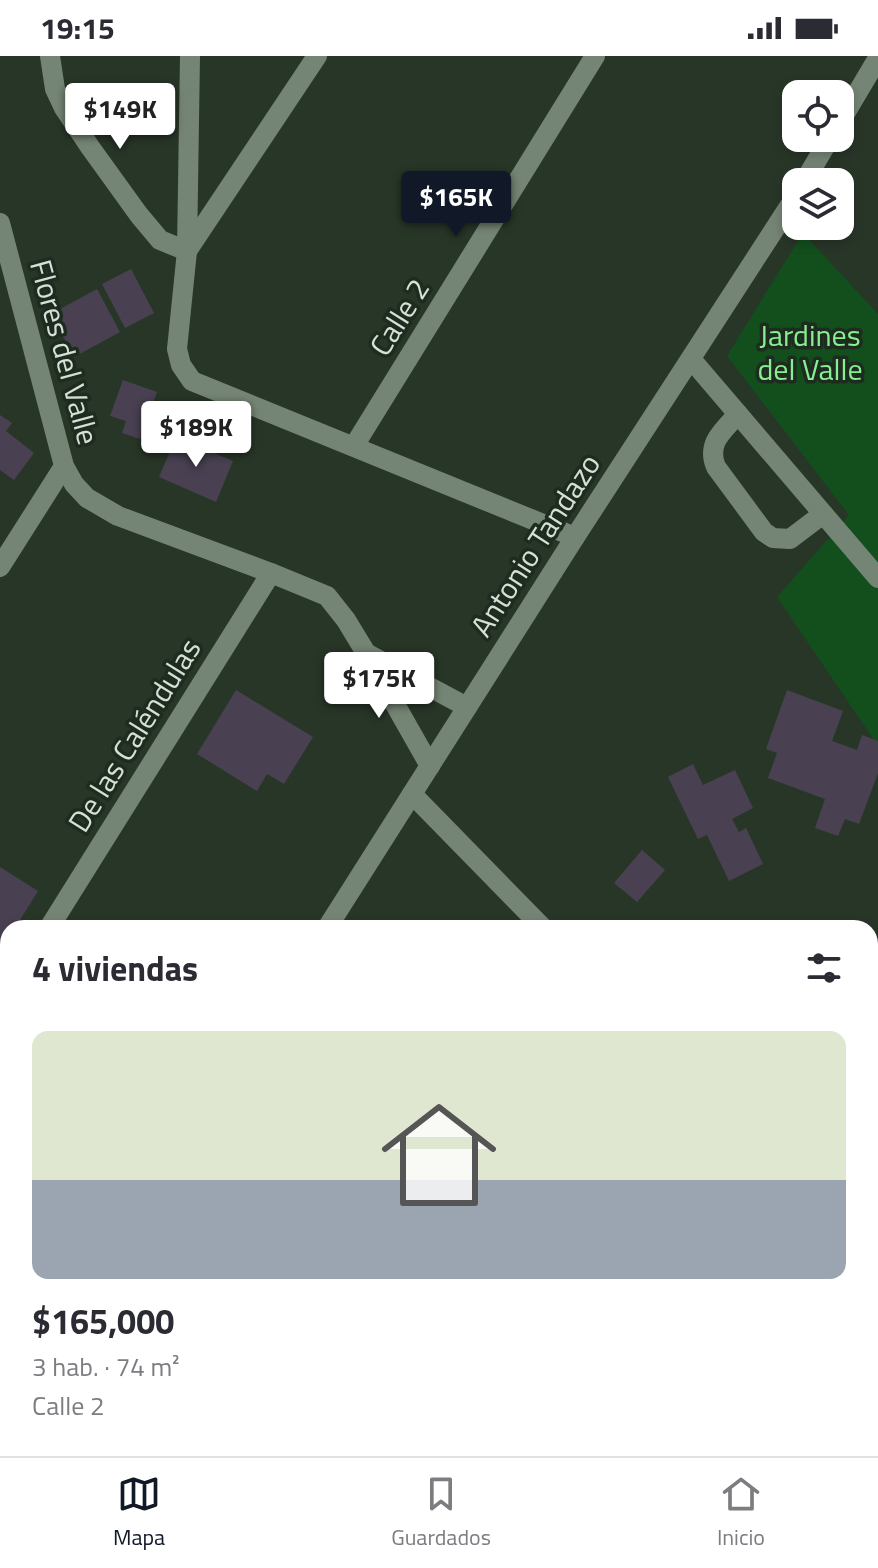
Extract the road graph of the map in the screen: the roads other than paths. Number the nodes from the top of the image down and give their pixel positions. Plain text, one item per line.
1 (50, 56) edge
2 (190, 56) edge
3 (317, 56) edge
4 (595, 56) edge
5 (878, 58) edge
6 (854, 98) edge
7 (782, 218) edge
8 (0, 223) edge
9 (187, 251) junction
10 (691, 359) junction
11 (738, 414) junction
12 (354, 446) junction
13 (64, 466) junction
14 (823, 514) junction
15 (575, 537) junction
16 (0, 567) edge
17 (271, 573) junction
18 (878, 578) edge
19 (366, 653) junction
20 (467, 707) junction
21 (430, 766) junction
22 (412, 794) junction
23 (54, 920) edge
24 (332, 920) edge
25 (535, 920) edge

1 - 9 street
2 - 9 street
3 - 9 street
4 - 12 street, Calle 2
5 - 6 street
7 - 10 street, Antonio Tandazo
8 - 13 street, Flores del Valle
9 - 12 street
10 - 11 street
10 - 15 street, Antonio Tandazo
11 - 14 street
11 - 14 street
12 - 15 street
13 - 16 street
13 - 17 street, Flores del Valle
14 - 18 street
15 - 20 street, Antonio Tandazo
17 - 19 street, Flores del Valle
17 - 23 street, De las Caléndulas
19 - 20 street
19 - 21 street, Flores del Valle
20 - 21 street, Antonio Tandazo
21 - 22 street, Antonio Tandazo
22 - 24 street, Antonio Tandazo
22 - 25 street

